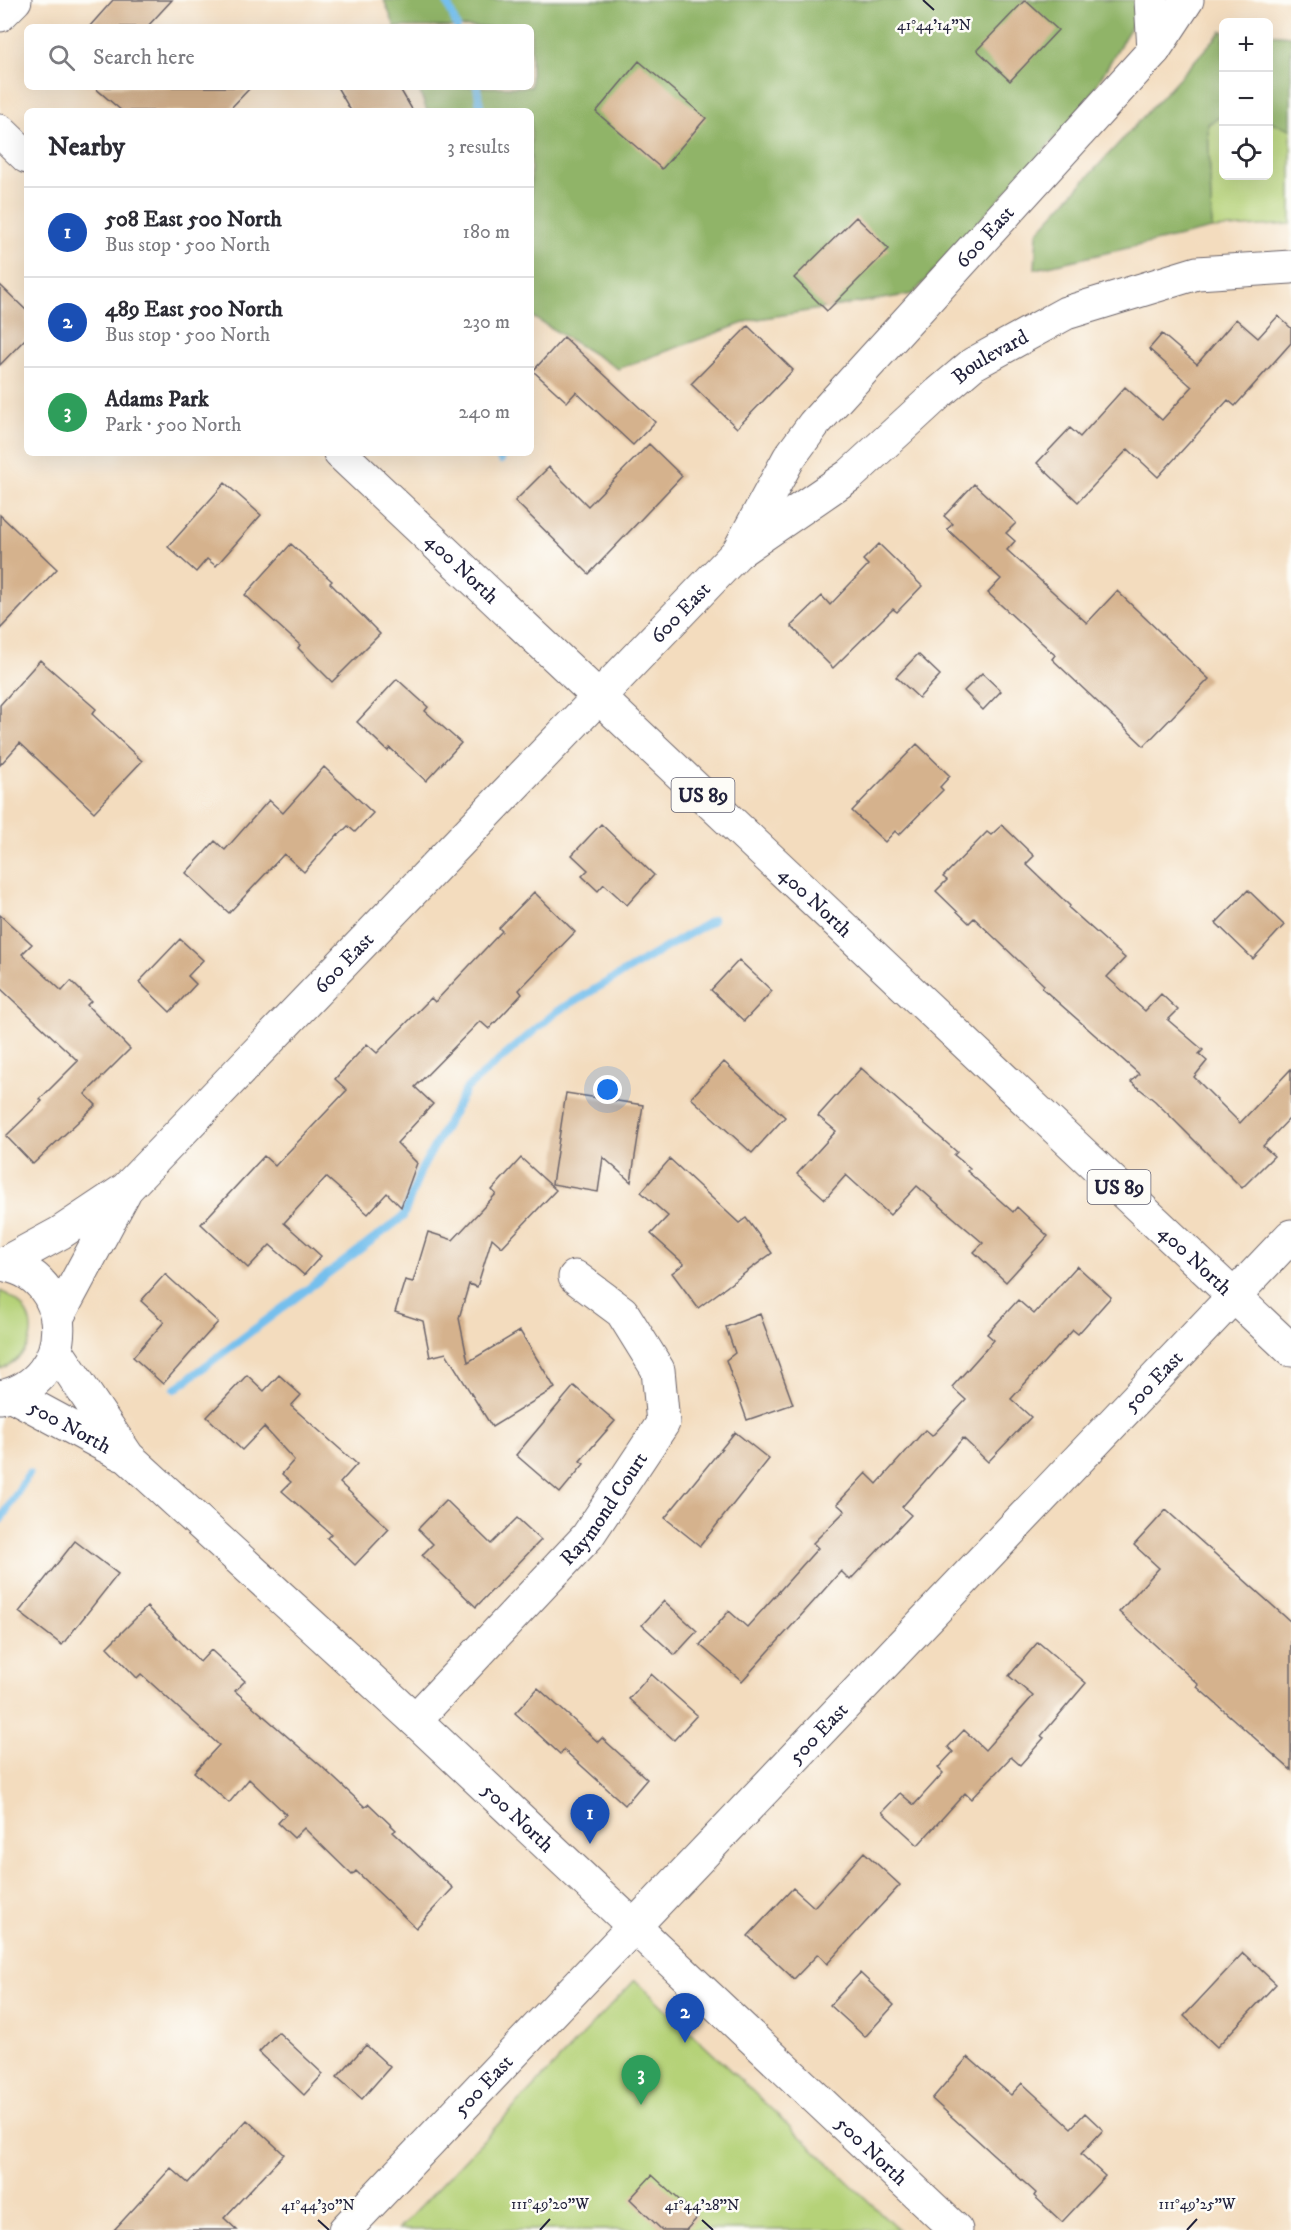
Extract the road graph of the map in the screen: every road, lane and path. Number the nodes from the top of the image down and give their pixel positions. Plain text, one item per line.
1 (15, 0) edge
2 (1151, 0) edge
3 (1187, 0) edge
4 (0, 15) edge
5 (1154, 50) junction
6 (0, 131) edge
7 (24, 154) edge
8 (1291, 267) edge
9 (343, 456) edge
10 (738, 552) junction
11 (599, 697) junction
12 (126, 1189) junction
13 (1291, 1236) edge
14 (2, 1264) edge
15 (575, 1277) dead end
16 (1234, 1296) junction
17 (57, 1318) junction
18 (56, 1350) junction
19 (1291, 1350) edge
20 (6, 1396) edge
21 (128, 1457) junction
22 (415, 1720) junction
23 (633, 1925) junction
24 (345, 2230) edge
25 (956, 2230) edge

1 - 4 street
2 - 5 street
3 - 5 street, 600 East
5 - 10 street, 600 East
6 - 7 street
8 - 10 street, Boulevard
9 - 11 street, 400 North / US 89
10 - 11 street, 600 East
11 - 12 street, 600 East
11 - 16 street, 400 North / US 89
12 - 14 street, 600 East
12 - 17 street, 600 East
13 - 16 street, 500 East
14 - 17 street
15 - 22 street, Raymond Court
16 - 19 street, 400 North / US 89
16 - 23 street, 500 East
17 - 18 street
18 - 20 street
18 - 21 street, 500 North
20 - 21 street, 500 North
21 - 22 street, 500 North
22 - 23 street, 500 North
23 - 24 street, 500 East
23 - 25 street, 500 North

